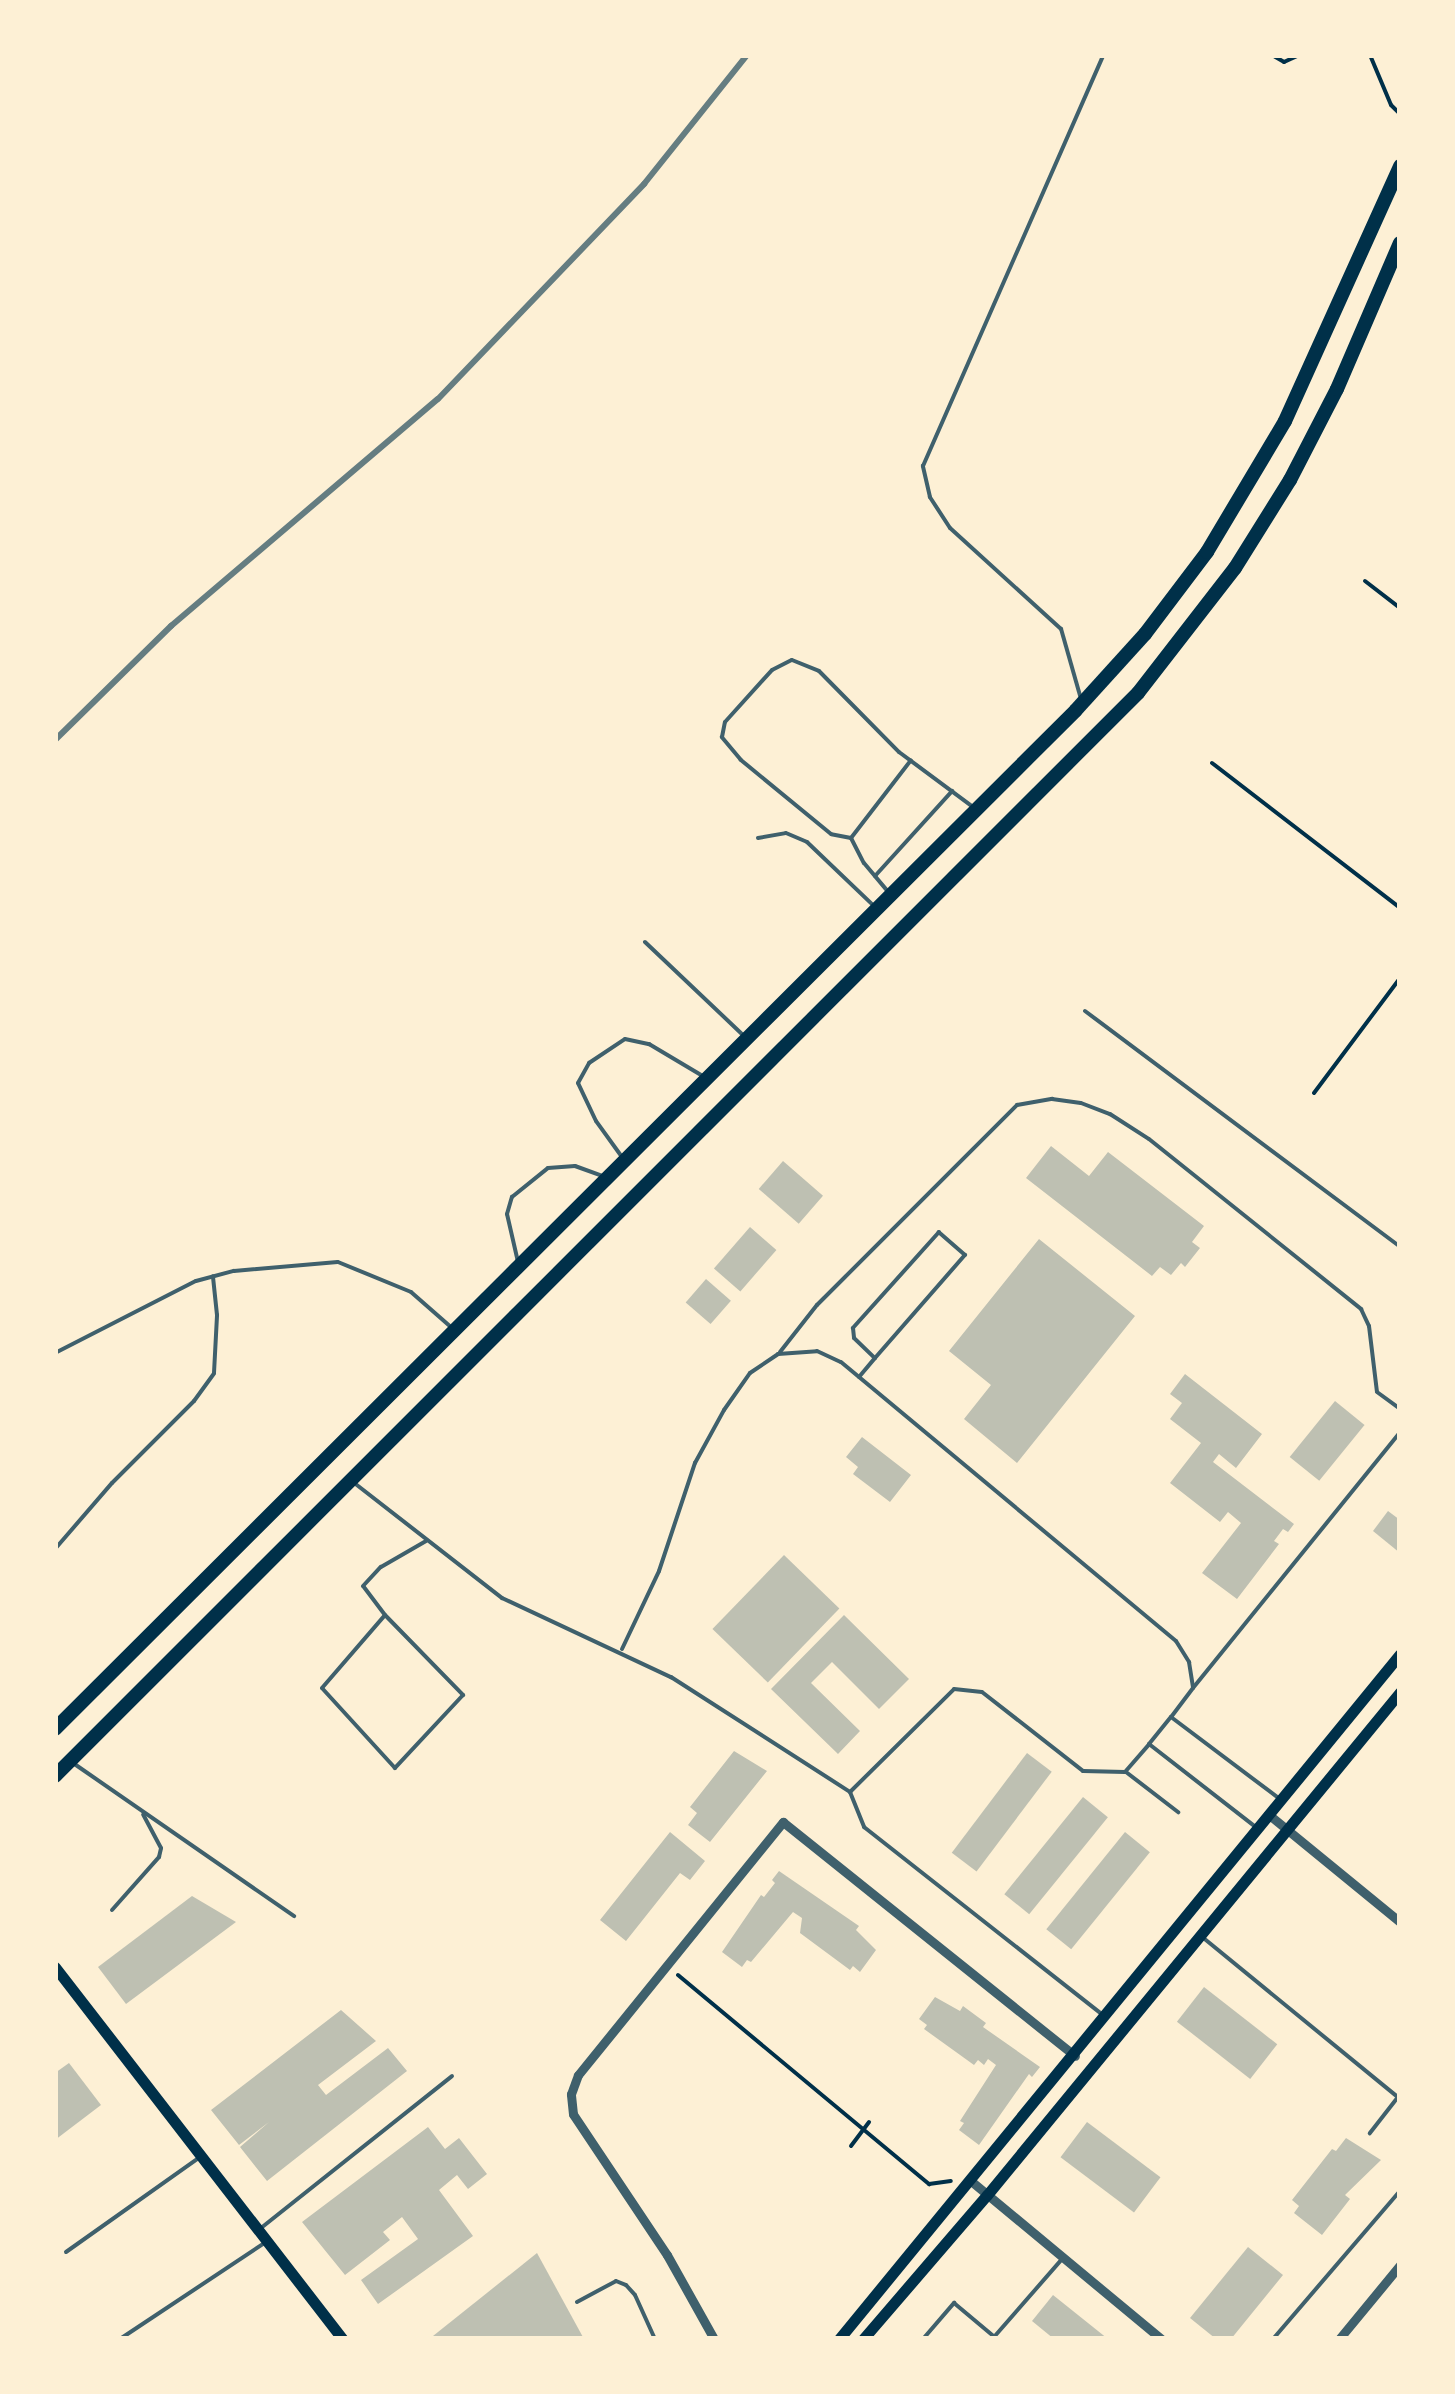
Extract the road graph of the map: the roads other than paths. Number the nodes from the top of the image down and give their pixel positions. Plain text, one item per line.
1 (1103, 55) edge
2 (1400, 166) edge
3 (1400, 243) edge
4 (1082, 704) junction
5 (911, 760) junction
6 (952, 792) junction
7 (975, 809) junction
8 (758, 838) dead end
9 (851, 838) junction
10 (876, 876) junction
11 (890, 895) junction
12 (877, 908) junction
13 (645, 942) dead end
14 (1085, 1011) dead end
15 (747, 1038) junction
16 (707, 1078) junction
17 (624, 1160) junction
18 (606, 1178) junction
19 (1400, 1247) edge
20 (519, 1265) junction
21 (213, 1276) junction
22 (454, 1330) junction
23 (55, 1352) edge
24 (778, 1354) junction
25 (875, 1358) junction
26 (859, 1377) junction
27 (1400, 1409) edge
28 (1400, 1432) edge
29 (352, 1481) junction
30 (428, 1540) junction
31 (55, 1549) edge
32 (385, 1615) junction
33 (621, 1651) junction
34 (1400, 1654) edge
35 (1193, 1688) junction
36 (1400, 1692) edge
37 (1171, 1717) junction
38 (55, 1729) edge
39 (1149, 1744) junction
40 (62, 1758) edge
41 (1125, 1772) junction
42 (55, 1776) edge
43 (850, 1792) junction
44 (1280, 1799) junction
45 (140, 1810) junction
46 (1178, 1812) dead end
47 (1268, 1814) junction
48 (1256, 1828) junction
49 (1288, 1830) junction
50 (112, 1910) dead end
51 (294, 1916) dead end
52 (1400, 1922) edge
53 (1201, 1936) junction
54 (55, 1968) edge
55 (1106, 2017) junction
56 (1075, 2056) junction
57 (452, 2076) dead end
58 (1370, 2133) dead end
59 (200, 2157) junction
60 (967, 2186) junction
61 (1400, 2192) edge
62 (988, 2196) junction
63 (257, 2230) junction
64 (266, 2242) junction
65 (66, 2252) dead end
66 (1063, 2258) junction
67 (1400, 2265) edge
68 (578, 2302) dead end
69 (996, 2338) edge
70 (120, 2339) edge
71 (343, 2339) edge
72 (655, 2339) edge
73 (714, 2339) edge
74 (839, 2339) edge
75 (863, 2339) edge
76 (923, 2339) edge
77 (1161, 2339) edge
78 (1273, 2339) edge
79 (1339, 2339) edge

1 - 4 lane
2 - 4 main road
3 - 29 main road
4 - 7 main road
5 - 6 lane
5 - 9 lane
5 - 9 lane
6 - 7 lane
6 - 10 lane
7 - 11 main road
8 - 12 lane
9 - 10 lane
10 - 11 lane
11 - 12 main road
12 - 15 main road
13 - 15 lane
14 - 19 lane
15 - 16 main road
16 - 17 main road
16 - 17 lane
17 - 18 main road
18 - 20 main road
18 - 20 lane
20 - 22 main road
21 - 22 lane
21 - 23 lane
21 - 31 lane
22 - 38 main road
24 - 26 lane
24 - 27 lane
24 - 33 lane
25 - 25 lane
25 - 26 lane
26 - 35 lane
28 - 35 lane
29 - 30 lane
29 - 40 main road
30 - 32 lane
30 - 33 lane
32 - 32 lane
33 - 43 lane
34 - 44 main road
35 - 37 lane
36 - 49 main road
37 - 39 lane
37 - 44 lane
39 - 41 lane
39 - 48 lane
40 - 42 main road
40 - 45 lane
41 - 43 lane
41 - 46 lane
43 - 55 lane
44 - 47 main road
45 - 50 lane
45 - 51 lane
47 - 48 main road
47 - 49 street
48 - 55 main road
49 - 52 street
49 - 53 main road
53 - 58 lane
53 - 62 main road
54 - 59 main road
55 - 56 main road
56 - 60 main road
56 - 73 street
57 - 63 lane
59 - 63 main road
59 - 65 lane
60 - 62 street
60 - 74 main road
61 - 78 lane
62 - 66 street
62 - 75 main road
63 - 64 main road
64 - 70 lane
64 - 71 main road
66 - 69 lane
66 - 77 street
67 - 79 street
68 - 72 lane
69 - 76 lane

